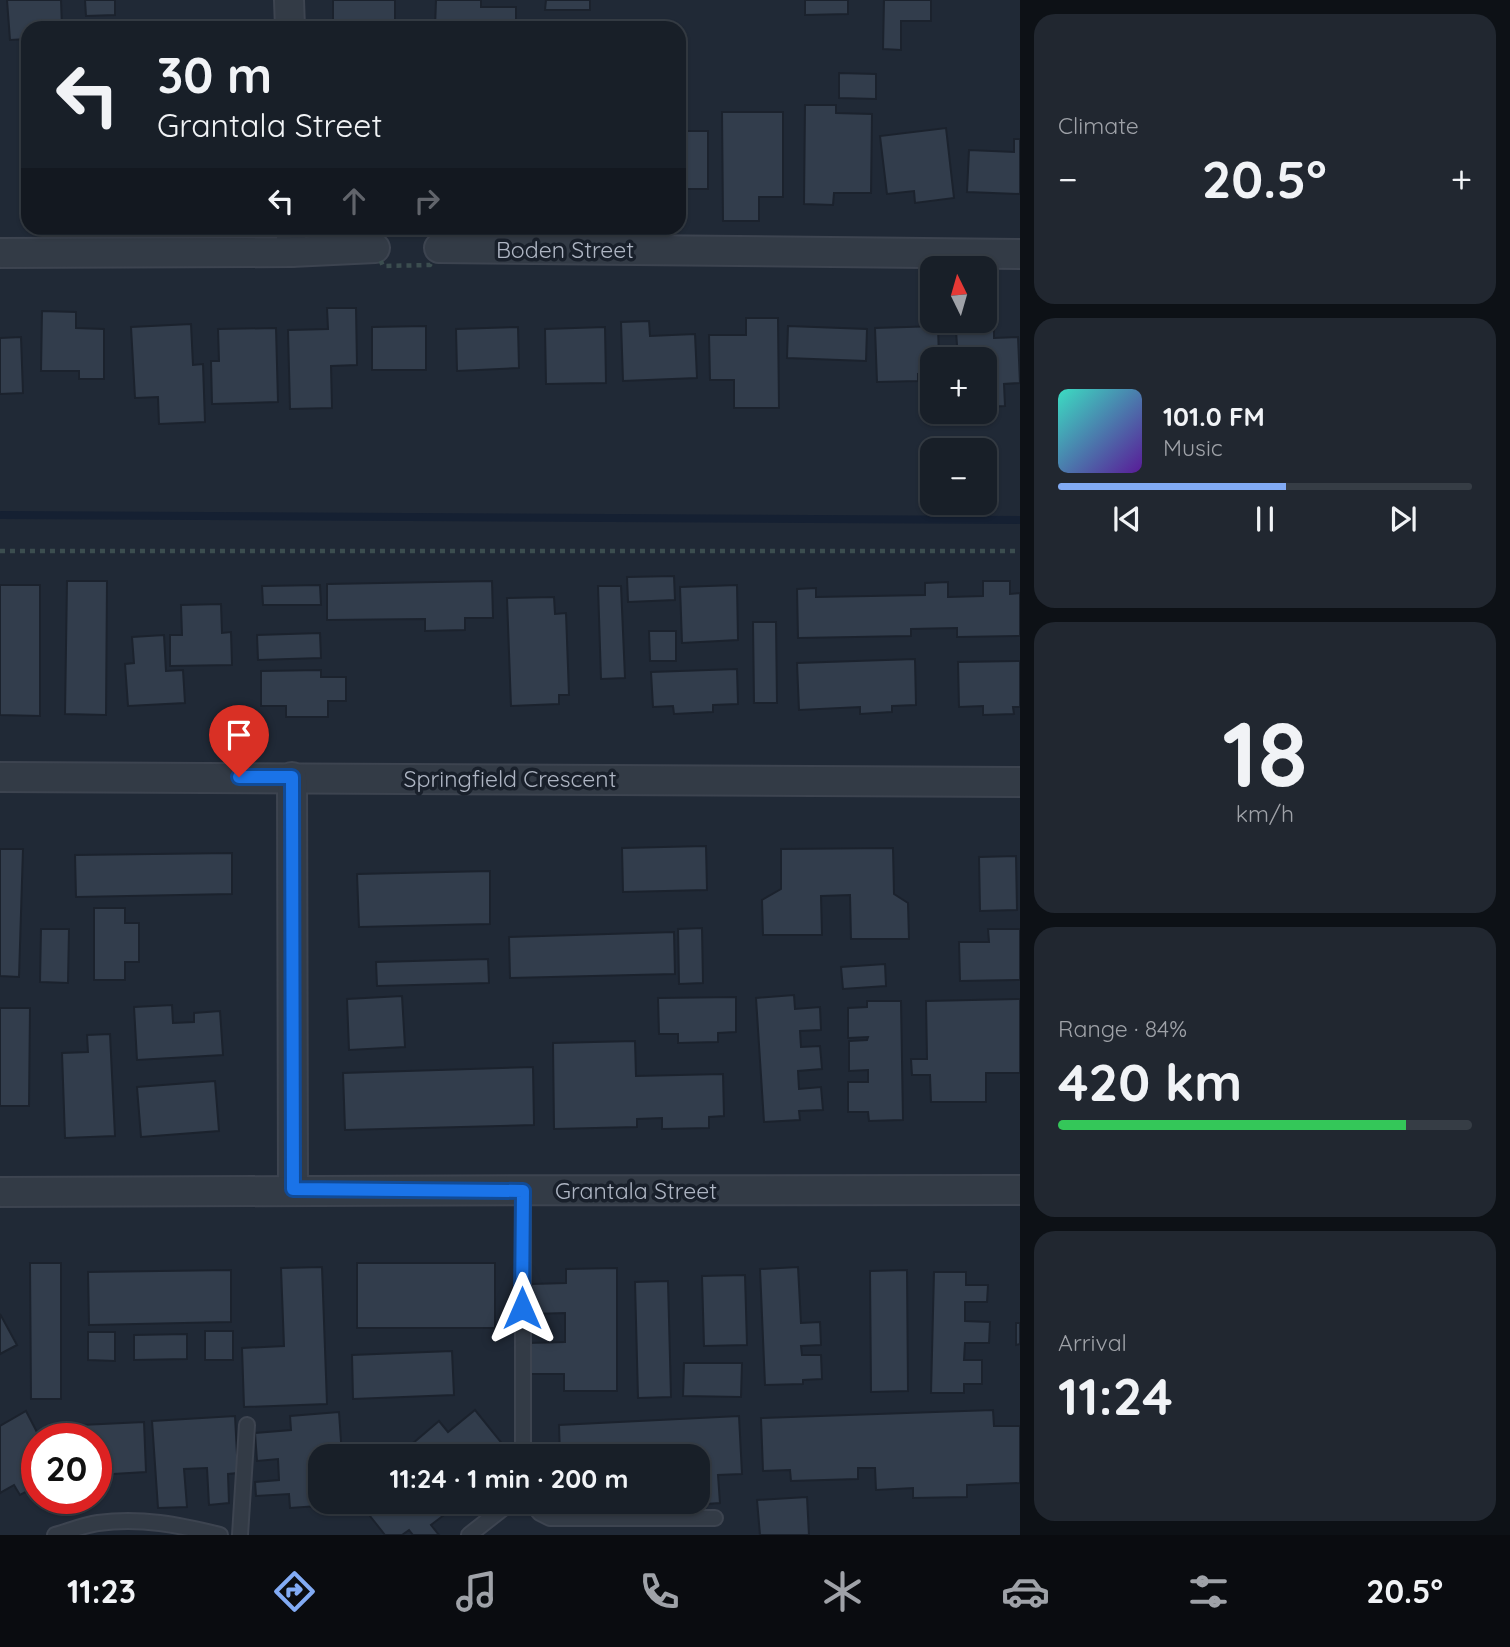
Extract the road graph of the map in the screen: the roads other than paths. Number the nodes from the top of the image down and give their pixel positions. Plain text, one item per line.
1 (289, 0) edge
2 (290, 21) edge
3 (291, 240) edge
4 (375, 248) road end
5 (439, 248) road end
6 (0, 253) edge
7 (1020, 254) edge
8 (0, 777) edge
9 (292, 777) junction
10 (1020, 782) edge
11 (293, 1189) junction
12 (1020, 1190) edge
13 (523, 1191) junction
14 (0, 1192) edge
15 (247, 1425) dead end
16 (523, 1444) edge
17 (496, 1514) edge
18 (542, 1514) edge
19 (715, 1518) dead end
20 (55, 1535) edge
21 (220, 1535) edge
22 (240, 1535) edge
23 (469, 1535) edge

1 - 2 street
3 - 4 street
3 - 6 street
5 - 7 street, Boden Street
8 - 9 street, Springfield Crescent
9 - 10 street, Springfield Crescent
9 - 11 street
11 - 13 street, Grantala Street
11 - 14 street, Grantala Street
12 - 13 street, Grantala Street
13 - 16 lane
15 - 22 lane
17 - 23 lane
18 - 19 lane
20 - 21 lane

